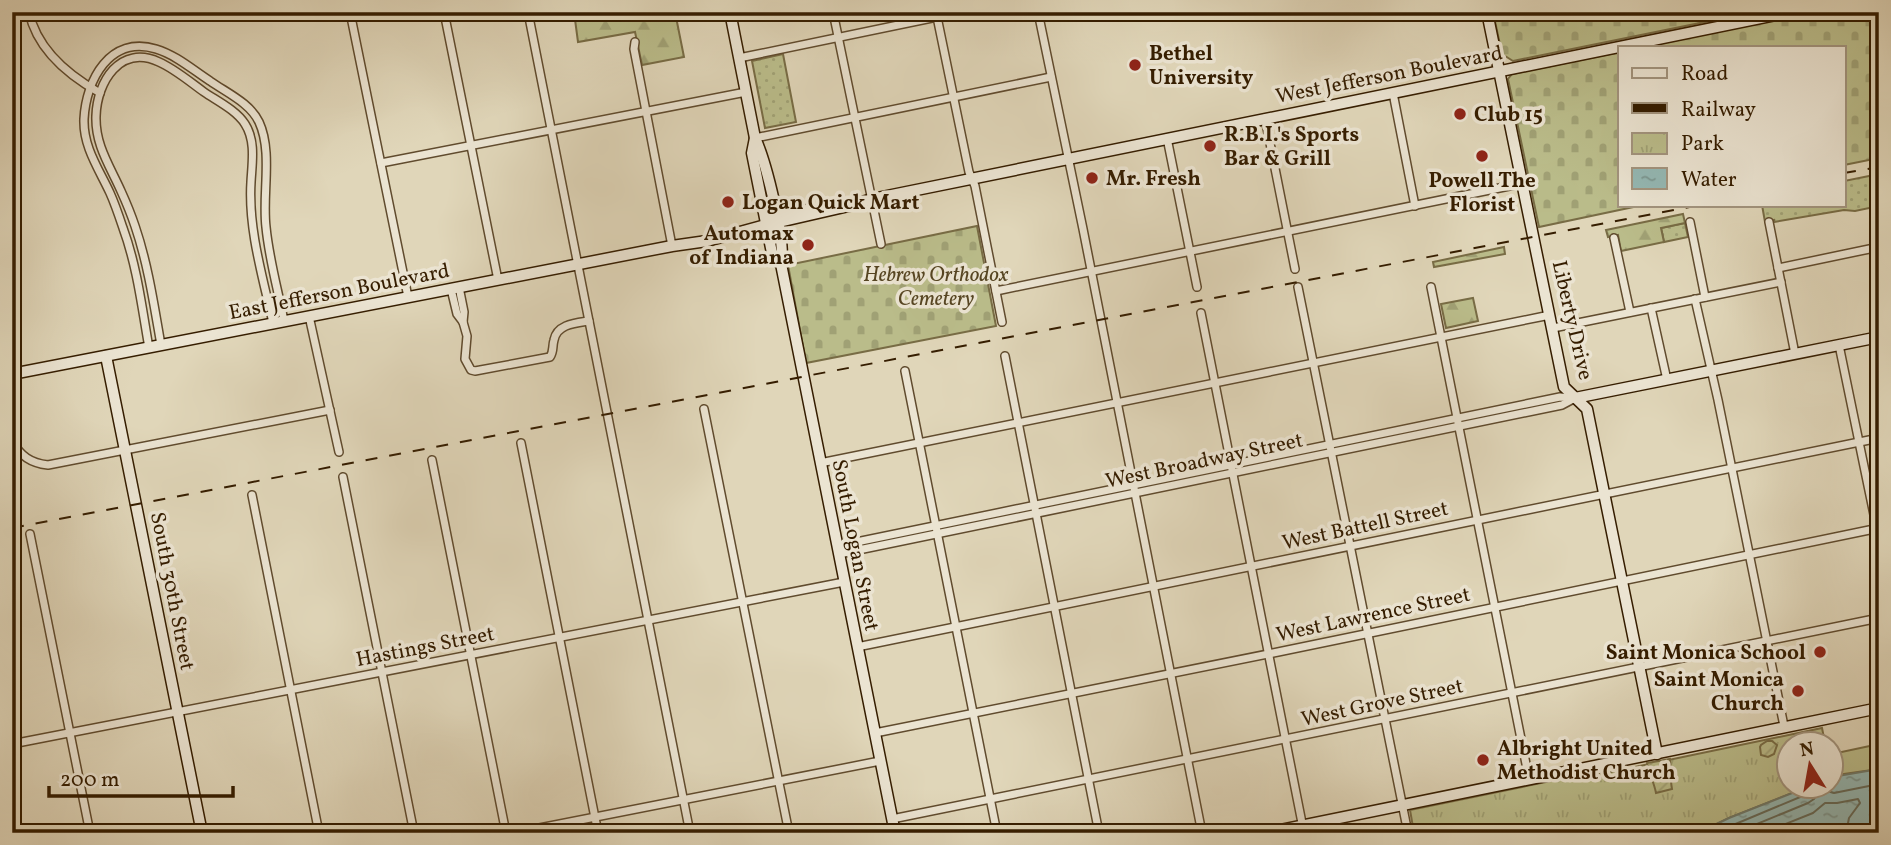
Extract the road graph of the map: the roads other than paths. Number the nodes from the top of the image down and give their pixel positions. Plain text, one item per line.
1 (29, 12) edge
2 (350, 12) edge
3 (444, 12) edge
4 (528, 12) edge
5 (730, 12) edge
6 (833, 12) edge
7 (961, 12) edge
8 (1038, 12) edge
9 (1487, 12) edge
10 (1791, 12) edge
11 (937, 15) edge
12 (839, 37) junction
13 (635, 42) dead end
14 (1623, 46) edge
15 (1618, 47) edge
16 (739, 58) junction
17 (1500, 71) junction
18 (1051, 77) junction
19 (90, 87) junction
20 (746, 92) junction
21 (100, 93) junction
22 (1393, 93) junction
23 (954, 98) junction
24 (646, 110) junction
25 (855, 118) junction
26 (1265, 118) junction
27 (551, 129) junction
28 (755, 138) junction
29 (1167, 138) junction
30 (471, 144) junction
31 (1068, 159) junction
32 (381, 163) junction
33 (972, 178) junction
34 (1524, 183) junction
35 (872, 199) junction
36 (1415, 206) junction
37 (1690, 222) dead end
38 (1769, 222) dead end
39 (771, 223) junction
40 (1288, 232) junction
41 (1614, 237) dead end
42 (881, 244) dead end
43 (672, 246) junction
44 (1879, 247) edge
45 (1189, 252) junction
46 (578, 264) junction
47 (1778, 268) junction
48 (1295, 269) dead end
49 (1091, 272) junction
50 (498, 280) junction
51 (1781, 282) junction
52 (1196, 287) dead end
53 (1298, 287) dead end
54 (1431, 287) dead end
55 (455, 288) junction
56 (996, 291) junction
57 (408, 297) junction
58 (1705, 297) junction
59 (1695, 299) junction
60 (1651, 308) junction
61 (1629, 312) junction
62 (1201, 313) dead end
63 (1550, 315) junction
64 (309, 316) junction
65 (589, 321) junction
66 (279, 322) junction
67 (1002, 322) dead end
68 (1553, 328) junction
69 (1441, 337) junction
70 (1879, 337) edge
71 (161, 345) junction
72 (1839, 345) junction
73 (149, 348) junction
74 (1795, 354) junction
75 (106, 356) junction
76 (1005, 356) dead end
77 (1313, 363) junction
78 (905, 371) dead end
79 (1711, 371) junction
80 (12, 374) edge
81 (1667, 380) junction
82 (1215, 383) junction
83 (1575, 398) junction
84 (1116, 402) junction
85 (705, 409) dead end
86 (330, 410) junction
87 (1457, 422) junction
88 (1018, 423) junction
89 (1879, 438) edge
90 (12, 441) edge
91 (1858, 442) junction
92 (521, 443) dead end
93 (920, 443) junction
94 (1329, 445) junction
95 (125, 450) junction
96 (339, 452) dead end
97 (1331, 454) junction
98 (432, 460) dead end
99 (820, 463) junction
100 (1732, 468) junction
101 (1232, 469) junction
102 (343, 477) dead end
103 (1134, 489) junction
104 (1604, 494) junction
105 (252, 495) dead end
106 (1035, 510) junction
107 (1477, 520) junction
108 (1878, 529) edge
109 (937, 530) junction
110 (30, 534) dead end
111 (1879, 539) edge
112 (1350, 547) junction
113 (838, 550) junction
114 (1749, 555) junction
115 (1251, 567) junction
116 (1622, 580) junction
117 (844, 582) junction
118 (1153, 586) junction
119 (743, 601) junction
120 (1494, 606) junction
121 (1055, 607) junction
122 (1879, 618) edge
123 (648, 620) junction
124 (957, 627) junction
125 (1367, 633) junction
126 (560, 637) junction
127 (1767, 641) junction
128 (857, 647) junction
129 (471, 654) junction
130 (1269, 654) junction
131 (1639, 667) junction
132 (382, 671) junction
133 (1170, 673) junction
134 (290, 690) junction
135 (1072, 693) junction
136 (1512, 693) junction
137 (1879, 708) edge
138 (178, 712) junction
139 (974, 713) junction
140 (1385, 719) junction
141 (1784, 726) junction
142 (70, 733) junction
143 (874, 733) junction
144 (1286, 739) junction
145 (12, 744) edge
146 (1657, 754) junction
147 (1188, 759) junction
148 (880, 761) junction
149 (1089, 779) junction
150 (1529, 779) junction
151 (779, 781) junction
152 (684, 799) junction
153 (990, 799) junction
154 (1402, 805) junction
155 (595, 817) junction
156 (892, 819) junction
157 (1304, 829) edge
158 (90, 833) edge
159 (202, 833) edge
160 (319, 833) edge
161 (414, 833) edge
162 (506, 833) edge
163 (514, 833) edge
164 (598, 833) edge
165 (690, 833) edge
166 (789, 833) edge
167 (895, 833) edge
168 (997, 833) edge
169 (1099, 833) edge
170 (1202, 833) edge
171 (1266, 833) edge
172 (1408, 833) edge

1 - 19 street
2 - 32 street
3 - 30 street
4 - 27 street
5 - 16 street, South Logan Street
6 - 12 street
7 - 11 street
8 - 18 street
9 - 17 street, Liberty Drive
10 - 14 street, West Jefferson Boulevard
11 - 12 street
11 - 23 street
12 - 16 street
12 - 25 street
13 - 24 street
15 - 17 street, West Jefferson Boulevard
16 - 20 street, South Logan Street
17 - 22 street, West Jefferson Boulevard
17 - 34 street, Liberty Drive
18 - 23 street
18 - 31 street
19 - 21 street
19 - 66 street
19 - 73 street
20 - 24 street
20 - 28 street, South Logan Street
21 - 66 street
21 - 71 street
22 - 26 street, West Jefferson Boulevard
22 - 36 street
23 - 25 street
23 - 33 street
24 - 27 street
24 - 43 street
25 - 28 street
25 - 35 street
26 - 29 street, West Jefferson Boulevard
26 - 40 street
27 - 30 street
27 - 46 street
28 - 39 street, South Logan Street
29 - 31 street, West Jefferson Boulevard
29 - 45 street
30 - 32 street
30 - 50 street
31 - 33 street, West Jefferson Boulevard
31 - 49 street
32 - 57 street
33 - 35 street, West Jefferson Boulevard
33 - 56 street
34 - 36 street
34 - 63 street, Liberty Drive
35 - 39 street, West Jefferson Boulevard
35 - 42 street
36 - 40 street
37 - 58 street
38 - 47 street
39 - 43 street, East Jefferson Boulevard
39 - 43 street, East Jefferson Boulevard
39 - 99 street, South Logan Street
40 - 45 street
40 - 48 street
41 - 61 street
43 - 46 street, East Jefferson Boulevard
44 - 47 street
45 - 49 street
45 - 52 street
46 - 50 street, East Jefferson Boulevard
46 - 65 street
47 - 51 street
49 - 56 street
49 - 84 street
50 - 55 street, East Jefferson Boulevard
51 - 58 street
51 - 74 street
53 - 77 street
54 - 69 street
55 - 57 street, East Jefferson Boulevard
55 - 65 street
56 - 67 street
57 - 64 street, East Jefferson Boulevard
58 - 59 street
59 - 60 street
59 - 79 street
60 - 61 street
60 - 81 street
61 - 68 street
62 - 82 street
63 - 68 street, Liberty Drive
63 - 69 street
64 - 66 street, East Jefferson Boulevard
64 - 86 street
65 - 123 street
66 - 71 street, East Jefferson Boulevard
68 - 83 street, Liberty Drive
69 - 77 street
69 - 87 street
70 - 72 street, West Broadway Street
71 - 73 street, East Jefferson Boulevard
72 - 74 street, West Broadway Street
72 - 91 street
73 - 75 street, East Jefferson Boulevard
74 - 79 street, West Broadway Street
75 - 80 street, East Jefferson Boulevard
75 - 95 street, South 30th Street
76 - 88 street
77 - 82 street
77 - 94 street
78 - 93 street
79 - 81 street, West Broadway Street
79 - 100 street
81 - 83 street, West Broadway Street
82 - 84 street
82 - 101 street
83 - 87 street, West Broadway Street
83 - 104 street, Liberty Drive
84 - 88 street
84 - 103 street
85 - 119 street
86 - 95 street
86 - 96 street
87 - 94 street, West Broadway Street
87 - 97 street, West Broadway Street
87 - 107 street
88 - 93 street
88 - 106 street
89 - 91 street, West Battell Street
90 - 95 street
91 - 100 street, West Battell Street
91 - 108 street
92 - 126 street
93 - 99 street
93 - 109 street
94 - 97 street
94 - 101 street, West Broadway Street
95 - 138 street, South 30th Street
97 - 101 street, West Broadway Street
97 - 112 street
98 - 129 street
99 - 113 street, South Logan Street
100 - 104 street, West Battell Street
100 - 114 street
101 - 103 street, West Broadway Street
101 - 115 street
102 - 132 street
103 - 106 street, West Broadway Street
103 - 118 street
104 - 107 street, West Battell Street
104 - 116 street, Liberty Drive
105 - 134 street
106 - 109 street, West Broadway Street
106 - 121 street
107 - 112 street, West Battell Street
107 - 120 street
108 - 111 street
108 - 114 street, West Lawrence Street
109 - 113 street, West Broadway Street
109 - 124 street
110 - 142 street
112 - 115 street, West Battell Street
112 - 125 street
113 - 117 street, South Logan Street
114 - 116 street, West Lawrence Street
114 - 127 street
115 - 118 street, West Battell Street
115 - 130 street
116 - 120 street, West Lawrence Street
116 - 131 street, Liberty Drive
117 - 119 street, Hastings Street
117 - 128 street, South Logan Street
118 - 121 street, West Battell Street
118 - 133 street
119 - 123 street, Hastings Street
119 - 151 street
120 - 125 street, West Lawrence Street
120 - 136 street
121 - 124 street, West Battell Street
121 - 135 street
122 - 127 street, West Grove Street
123 - 126 street, Hastings Street
123 - 152 street
124 - 128 street, West Battell Street
124 - 139 street
125 - 130 street, West Lawrence Street
125 - 140 street
126 - 129 street, Hastings Street
126 - 155 street
127 - 131 street, West Grove Street
127 - 141 street
128 - 143 street, South Logan Street
129 - 132 street, Hastings Street
129 - 162 street
130 - 133 street, West Lawrence Street
130 - 144 street
131 - 136 street, West Grove Street
131 - 146 street, Liberty Drive
132 - 134 street, Hastings Street
132 - 161 street
133 - 135 street, West Lawrence Street
133 - 147 street
134 - 138 street, Hastings Street
134 - 160 street
135 - 139 street, West Lawrence Street
135 - 149 street
136 - 140 street, West Grove Street
136 - 150 street
137 - 141 street
138 - 142 street, Hastings Street
138 - 159 street, South 30th Street
139 - 143 street, West Lawrence Street
139 - 153 street
140 - 144 street, West Grove Street
140 - 154 street
141 - 146 street
142 - 145 street, Hastings Street
142 - 158 street
143 - 148 street, South Logan Street
144 - 147 street, West Grove Street
144 - 157 street
146 - 150 street
147 - 149 street, West Grove Street
147 - 170 street
148 - 151 street
148 - 156 street, South Logan Street
149 - 153 street, West Grove Street
149 - 169 street
150 - 154 street
151 - 152 street
151 - 166 street
152 - 155 street
152 - 165 street
153 - 156 street, West Grove Street
153 - 168 street
154 - 157 street
154 - 172 street
155 - 163 street
155 - 164 street
156 - 167 street, South Logan Street
157 - 171 street

